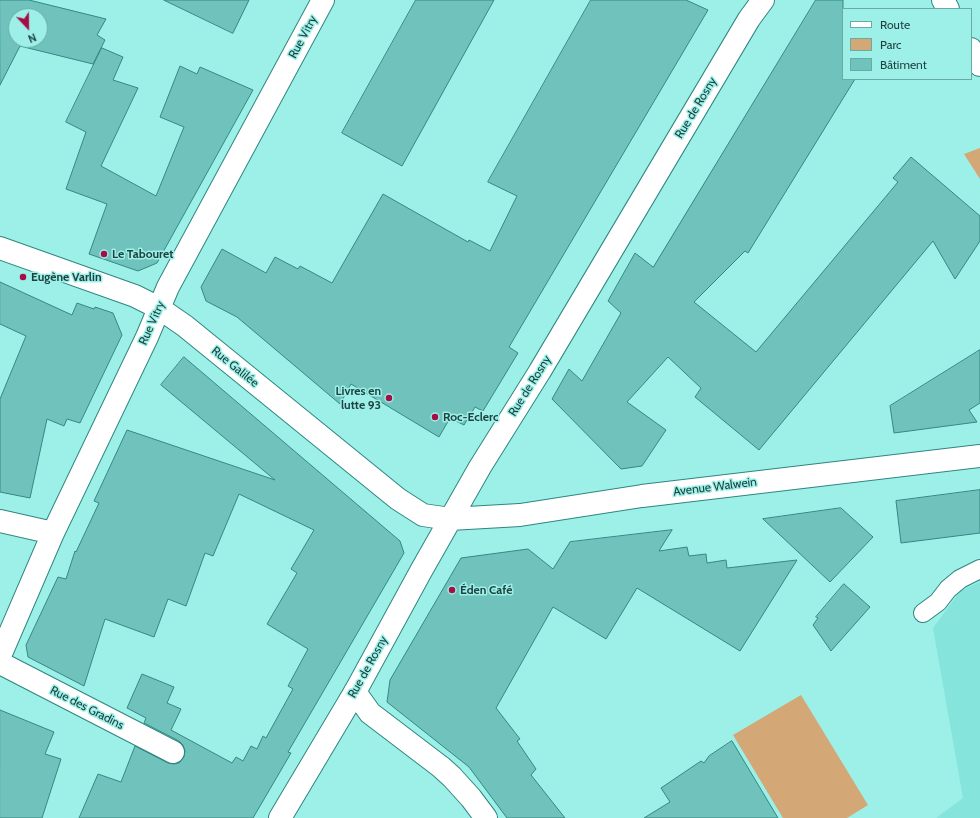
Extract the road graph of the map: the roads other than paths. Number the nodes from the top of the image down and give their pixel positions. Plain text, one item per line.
1 (323, 0) edge
2 (764, 0) edge
3 (972, 51) edge
4 (980, 65) edge
5 (0, 248) edge
6 (159, 308) junction
7 (980, 456) edge
8 (450, 519) junction
9 (0, 521) edge
10 (53, 533) junction
11 (980, 569) edge
12 (924, 613) dead end
13 (0, 656) edge
14 (0, 664) edge
15 (355, 692) junction
16 (173, 752) dead end
17 (280, 818) edge
18 (486, 818) edge

1 - 6 street, Rue Vitry
2 - 8 street, Rue de Rosny
3 - 4 street
5 - 6 street, Rue Galilée
6 - 8 street, Rue Galilée
6 - 10 street, Rue Vitry
7 - 8 street, Avenue Walwein
8 - 15 street, Rue de Rosny
9 - 10 street
10 - 13 street, Rue Vitry
11 - 12 lane
14 - 16 street, Rue des Gradins
15 - 17 street, Rue de Rosny
15 - 18 street

